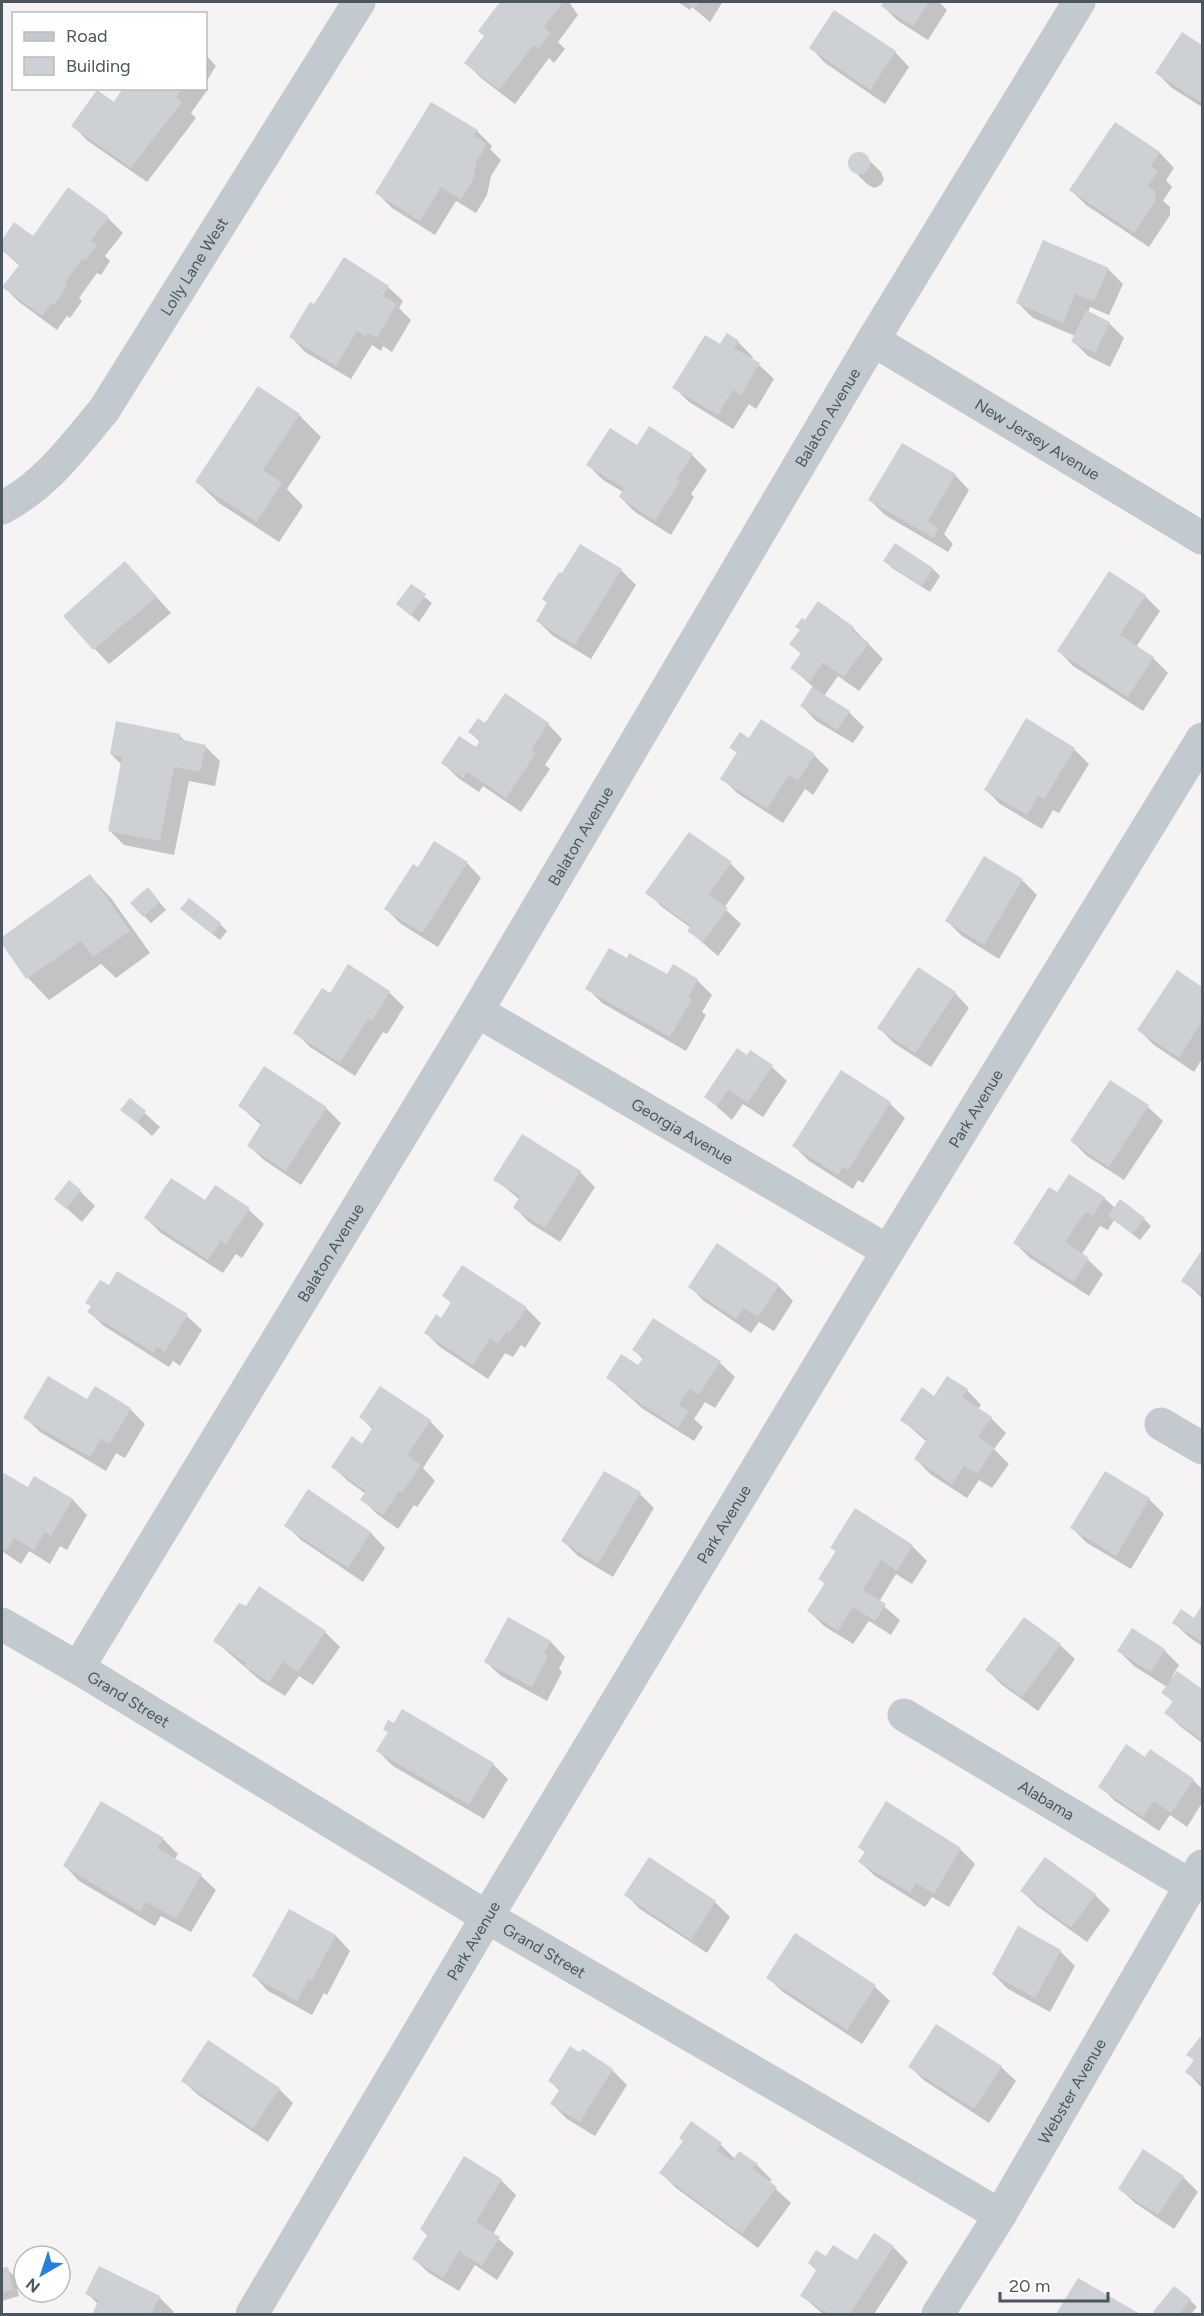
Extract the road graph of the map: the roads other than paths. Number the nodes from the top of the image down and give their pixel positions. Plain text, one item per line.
1 (359, 2) edge
2 (1079, 2) edge
3 (873, 340) junction
4 (2, 508) edge
5 (1203, 538) edge
6 (1203, 739) edge
7 (477, 1011) junction
8 (888, 1251) junction
9 (1161, 1424) dead end
10 (1203, 1448) edge
11 (2, 1624) edge
12 (78, 1668) junction
13 (904, 1715) dead end
14 (1197, 1876) edge
15 (487, 1917) junction
16 (1000, 2214) junction
17 (252, 2314) edge
18 (938, 2314) edge

1 - 4 street, Lolly Lane West
2 - 3 street, Balaton Avenue
3 - 5 street, New Jersey Avenue
3 - 7 street, Balaton Avenue
6 - 8 street, Park Avenue
7 - 8 street, Georgia Avenue
7 - 12 street, Balaton Avenue
8 - 15 street, Park Avenue
9 - 10 street
11 - 12 street, Grand Street
12 - 15 street, Grand Street
13 - 14 street, Alabama
14 - 16 street, Webster Avenue
15 - 16 street, Grand Street
15 - 17 street, Park Avenue
16 - 18 street, Webster Avenue

